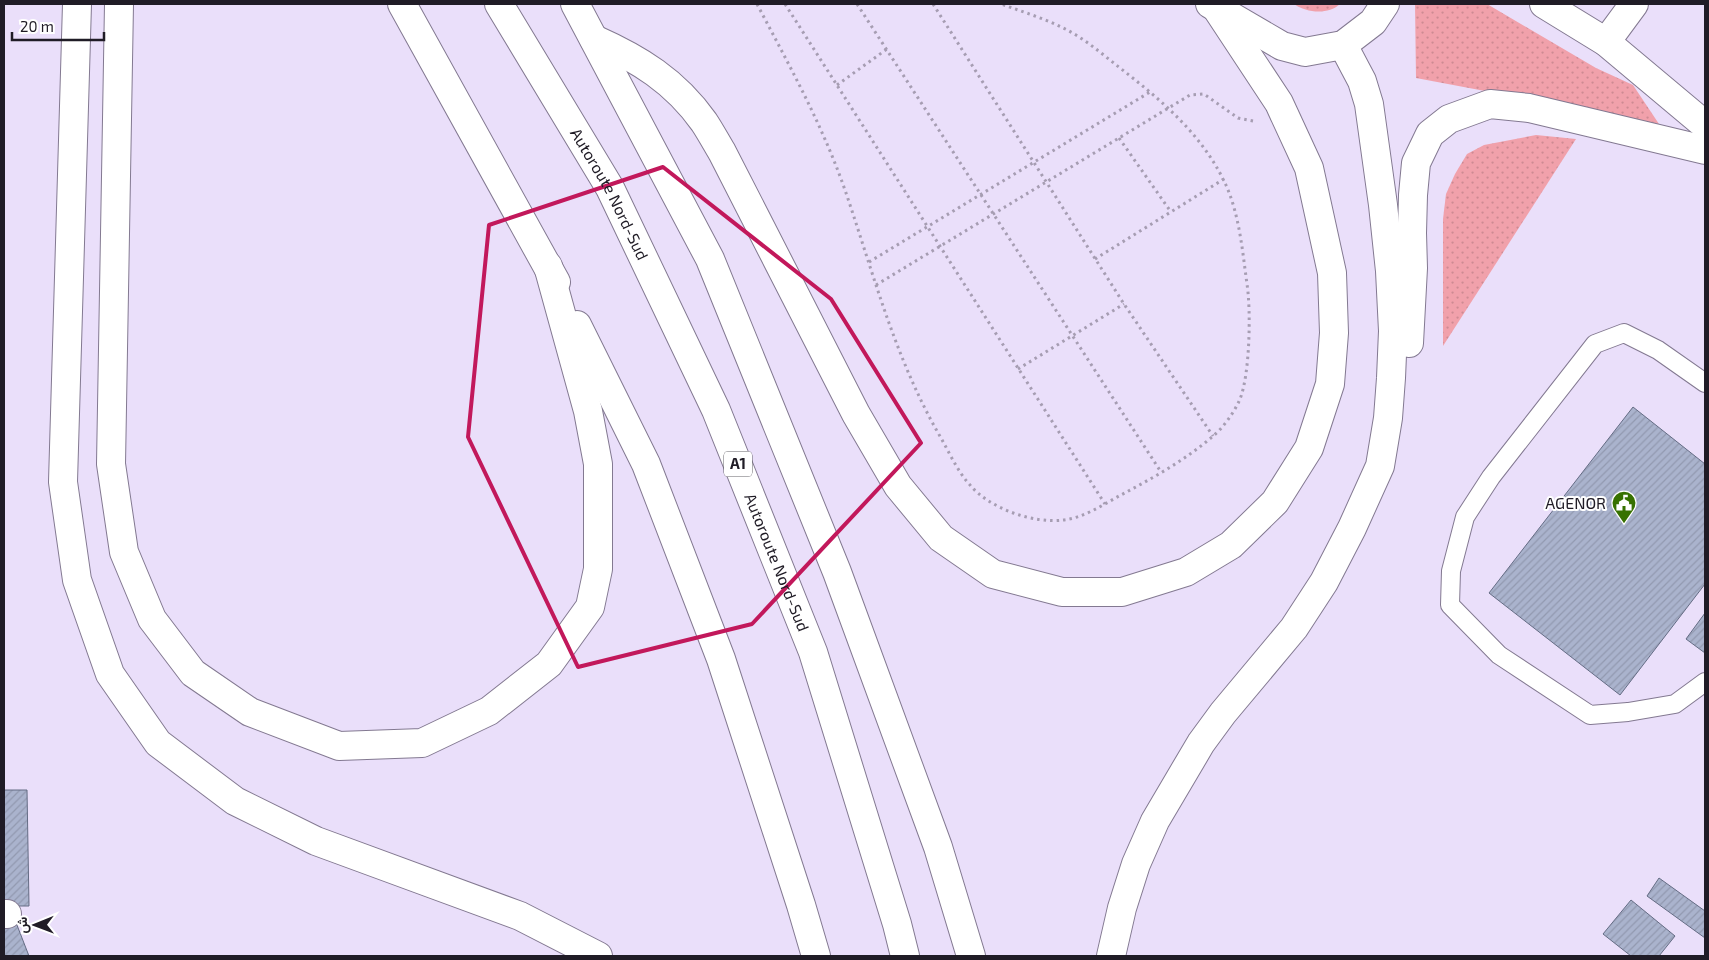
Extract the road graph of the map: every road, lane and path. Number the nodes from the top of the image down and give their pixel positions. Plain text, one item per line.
1 (78, 4) edge
2 (120, 4) edge
3 (402, 4) edge
4 (499, 4) edge
5 (575, 4) edge
6 (757, 4) edge
7 (785, 4) edge
8 (857, 4) edge
9 (934, 4) edge
10 (1000, 4) edge
11 (1385, 4) edge
12 (1544, 4) edge
13 (1634, 4) edge
14 (1212, 5) edge
15 (594, 39) junction
16 (1606, 42) junction
17 (1343, 45) junction
18 (887, 49) junction
19 (837, 85) junction
20 (1150, 92) junction
21 (1168, 108) junction
22 (1253, 121) dead end
23 (1705, 125) edge
24 (1119, 138) junction
25 (1705, 150) edge
26 (1033, 161) junction
27 (1224, 180) junction
28 (1046, 181) junction
29 (981, 193) junction
30 (1171, 212) junction
31 (994, 213) junction
32 (926, 226) junction
33 (939, 246) junction
34 (1095, 259) junction
35 (869, 262) junction
36 (548, 266) junction
37 (876, 285) junction
38 (1124, 304) junction
39 (1073, 336) junction
40 (1018, 369) junction
41 (1705, 383) edge
42 (1213, 436) junction
43 (1380, 466) junction
44 (1161, 472) junction
45 (1105, 504) junction
46 (1705, 682) edge
47 (598, 956) edge
48 (816, 956) edge
49 (905, 956) edge
50 (970, 956) edge
51 (1111, 956) edge

1 - 47 main road
2 - 36 main road
3 - 36 main road
4 - 49 main road, Autoroute Nord-Sud / A1
5 - 15 main road
6 - 35 path
7 - 19 path
8 - 18 path
9 - 26 path
10 - 20 path
11 - 17 main road
12 - 16 main road
13 - 16 main road
14 - 15 main road
14 - 17 main road
15 - 50 main road
16 - 23 main road
17 - 43 main road
18 - 19 path
18 - 29 path
19 - 32 path
20 - 21 path
20 - 26 path
21 - 22 path
21 - 24 path
21 - 27 path
24 - 28 path
24 - 30 path
25 - 43 main road
26 - 28 path
26 - 29 path
27 - 30 path
27 - 42 path
28 - 31 path
28 - 34 path
29 - 31 path
29 - 32 path
30 - 34 path
31 - 33 path
31 - 39 path
32 - 33 path
32 - 35 path
33 - 37 path
33 - 40 path
34 - 38 path
35 - 37 path
36 - 48 main road
37 - 45 path
38 - 39 path
38 - 42 path
39 - 40 path
39 - 44 path
40 - 45 path
41 - 46 lane
42 - 44 path
43 - 51 main road
44 - 45 path

